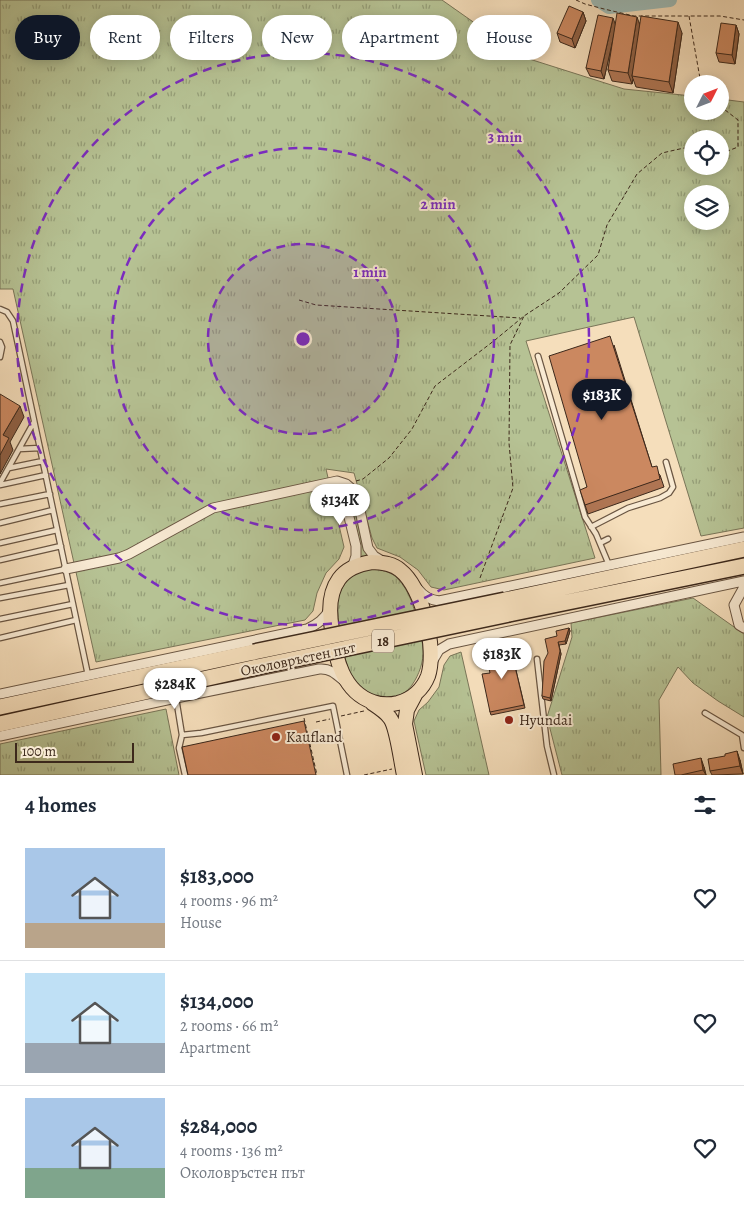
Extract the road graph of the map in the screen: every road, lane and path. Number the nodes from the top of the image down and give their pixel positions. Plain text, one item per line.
1 (576, 0) edge
2 (689, 16) junction
3 (744, 20) edge
4 (699, 75) edge
5 (729, 113) edge
6 (684, 148) edge
7 (729, 150) edge
8 (299, 300) dead end
9 (0, 309) edge
10 (524, 316) junction
11 (521, 318) junction
12 (0, 342) edge
13 (538, 356) dead end
14 (0, 357) edge
15 (34, 422) junction
16 (40, 448) junction
17 (19, 449) junction
18 (43, 461) junction
19 (666, 462) dead end
20 (9, 468) junction
21 (46, 475) junction
22 (333, 481) junction
23 (0, 484) edge
24 (346, 484) junction
25 (50, 494) junction
26 (0, 504) edge
27 (53, 510) junction
28 (0, 522) edge
29 (591, 527) junction
30 (57, 530) junction
31 (744, 536) edge
32 (608, 539) dead end
33 (0, 543) edge
34 (600, 544) junction
35 (61, 546) junction
36 (744, 550) edge
37 (0, 560) edge
38 (386, 563) junction
39 (609, 565) junction
40 (744, 566) edge
41 (352, 568) junction
42 (66, 569) junction
43 (410, 578) junction
44 (480, 578) dead end
45 (744, 581) edge
46 (0, 583) edge
47 (69, 585) junction
48 (744, 586) edge
49 (0, 598) edge
50 (73, 604) junction
51 (507, 607) junction
52 (330, 609) junction
53 (0, 618) edge
54 (76, 620) junction
55 (744, 628) edge
56 (0, 638) edge
57 (537, 659) dead end
58 (255, 660) junction
59 (429, 669) junction
60 (88, 675) junction
61 (352, 688) junction
62 (0, 694) edge
63 (415, 695) junction
64 (176, 698) junction
65 (370, 701) junction
66 (0, 707) edge
67 (303, 712) junction
68 (706, 713) dead end
69 (0, 724) edge
70 (182, 735) junction
71 (0, 736) edge
72 (744, 748) edge
73 (399, 772) edge
74 (185, 775) edge
75 (317, 775) edge
76 (347, 775) edge
77 (364, 775) edge
78 (414, 775) edge
79 (554, 775) edge

1 - 2 path
2 - 3 path
2 - 4 path
5 - 7 path
6 - 10 path
8 - 11 path
9 - 15 lane
10 - 11 path
10 - 44 path
11 - 24 path
12 - 14 lane
13 - 29 lane
15 - 16 lane
15 - 17 lane
16 - 17 lane
16 - 18 lane
17 - 20 lane
18 - 20 lane
18 - 21 lane
19 - 29 lane
20 - 23 lane
21 - 23 lane
21 - 25 lane
22 - 24 street
22 - 41 street
22 - 42 street
24 - 38 street
25 - 26 lane
25 - 27 lane
27 - 28 lane
27 - 30 lane
29 - 34 lane
30 - 33 lane
30 - 35 lane
31 - 39 street
32 - 34 lane
34 - 39 lane
35 - 37 lane
35 - 42 lane
36 - 51 highway, Околовръстен път / 18
38 - 41 main road
38 - 43 main road
39 - 43 street
40 - 51 highway, Околовръстен път / 18
41 - 52 main road
42 - 46 lane
42 - 47 lane
43 - 59 main road
45 - 59 street
47 - 49 lane
47 - 50 lane
48 - 55 street
50 - 53 lane
50 - 54 lane
51 - 58 highway, Околовръстен път / 18, bridge
52 - 60 street, Околовръстен път
52 - 61 main road
54 - 56 lane
54 - 60 lane
57 - 79 lane
58 - 66 highway, Околовръстен път / 18
58 - 69 highway, Околовръстен път / 18
59 - 63 main road
60 - 62 street, Околовръстен път
61 - 64 street, Околовръстен път
61 - 65 main road
63 - 65 main road
63 - 78 main road
64 - 70 lane
64 - 71 street, Околовръстен път
65 - 73 main road
67 - 70 lane
67 - 75 path
67 - 76 lane
68 - 72 lane
70 - 74 lane
73 - 77 path

